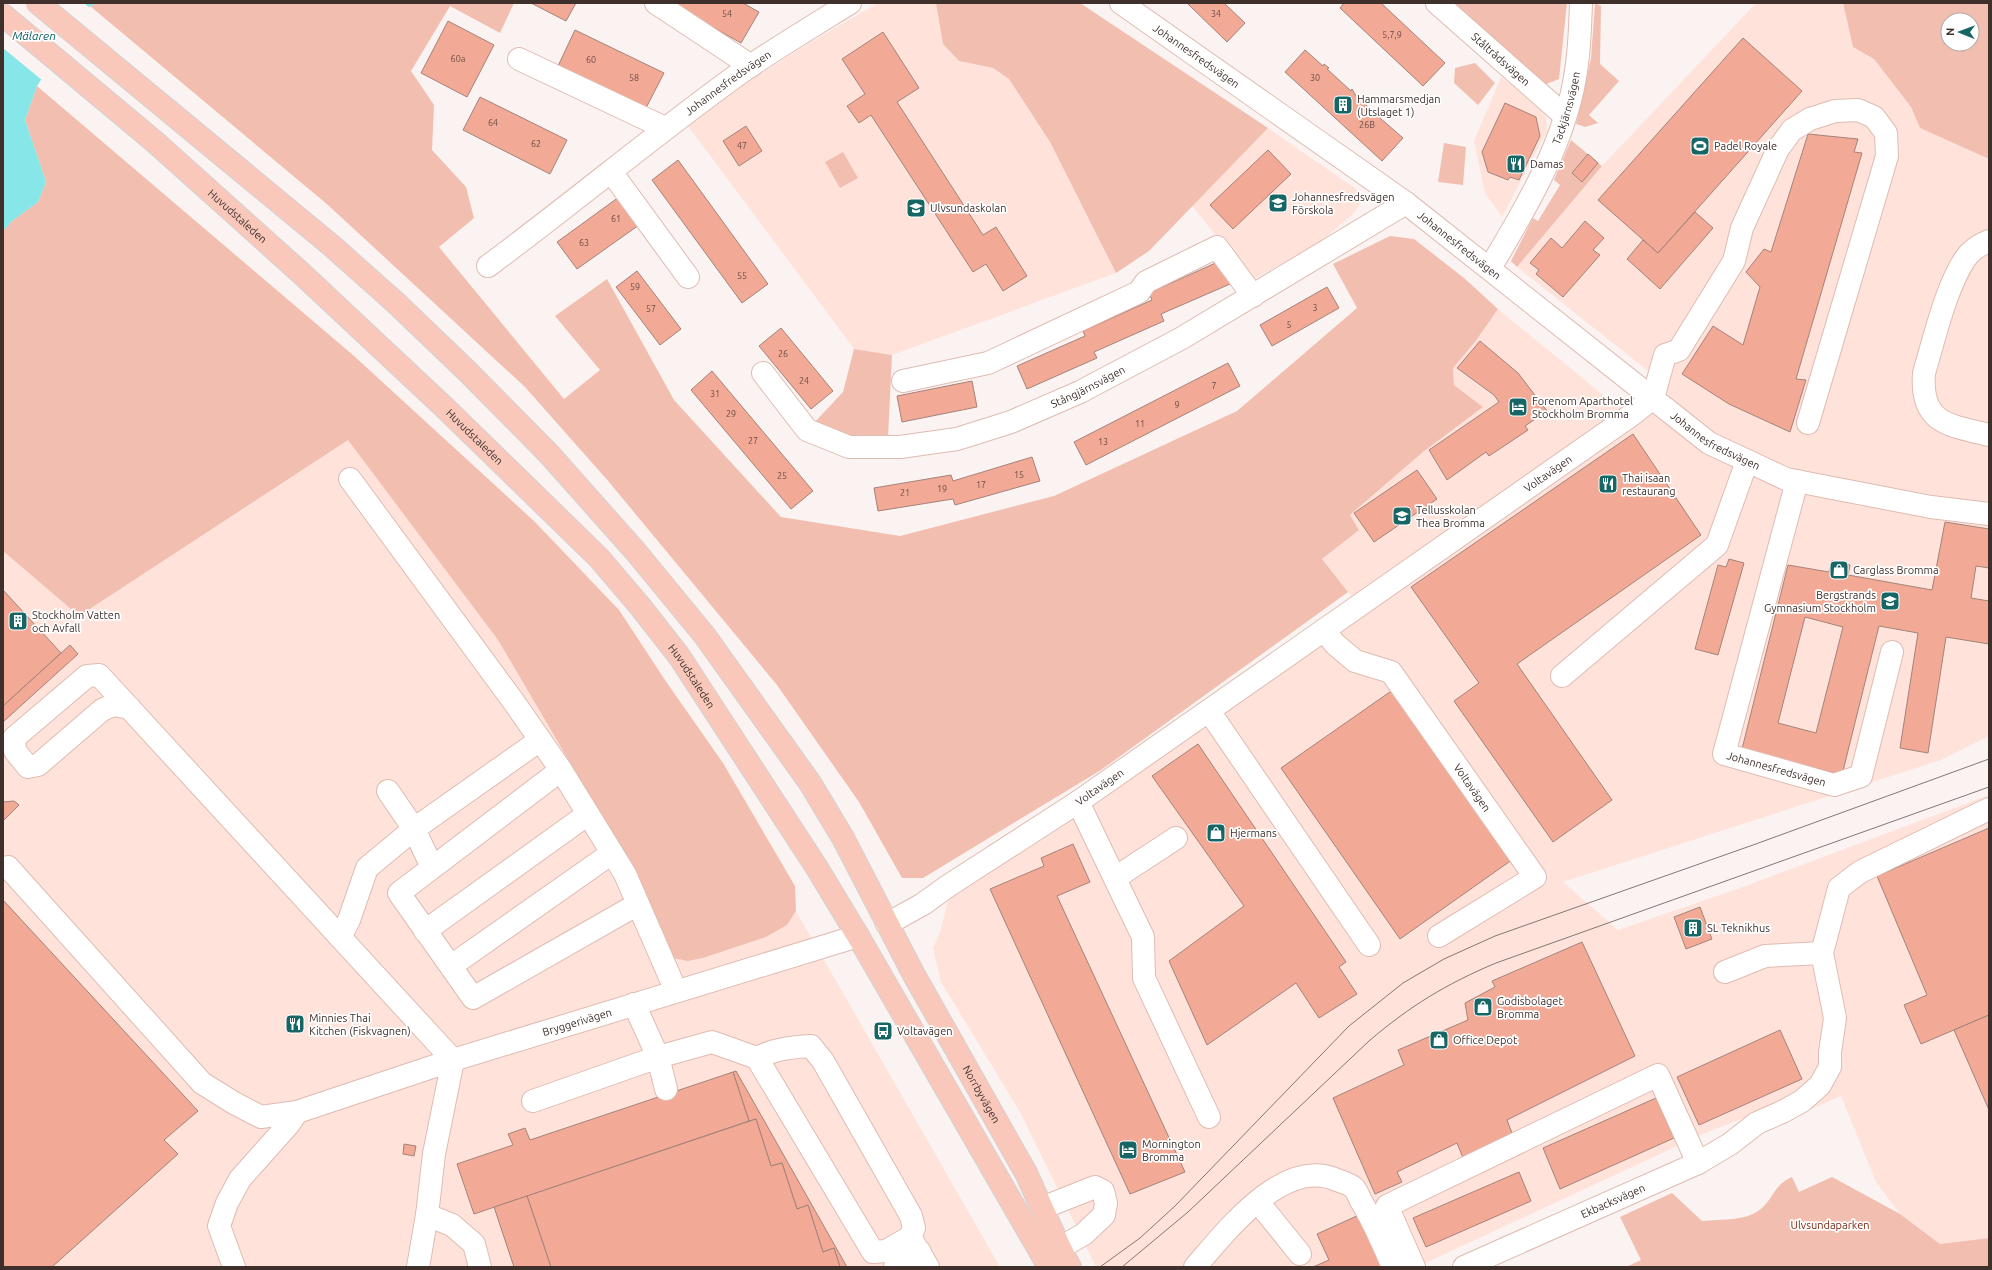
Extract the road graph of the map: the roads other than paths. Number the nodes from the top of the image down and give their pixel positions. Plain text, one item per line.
1 (38, 3) edge
2 (656, 3) edge
3 (850, 3) edge
4 (1121, 3) edge
5 (1437, 3) edge
6 (1580, 3) edge
7 (3, 15) edge
8 (519, 59) dead end
9 (751, 66) junction
10 (1564, 116) junction
11 (665, 128) junction
12 (612, 172) junction
13 (1406, 203) junction
14 (1989, 241) edge
15 (488, 266) dead end
16 (1490, 268) junction
17 (688, 277) dead end
18 (1253, 296) junction
19 (763, 373) dead end
20 (903, 381) dead end
21 (1653, 398) junction
22 (1808, 423) dead end
23 (1989, 435) edge
24 (1747, 461) junction
25 (350, 479) dead end
26 (1797, 481) junction
27 (1989, 514) edge
28 (1324, 630) junction
29 (1892, 652) dead end
30 (1562, 676) dead end
31 (130, 708) junction
32 (1209, 711) junction
33 (540, 740) junction
34 (561, 770) junction
35 (388, 791) dead end
36 (1078, 802) junction
37 (1989, 809) edge
38 (588, 814) junction
39 (414, 829) junction
40 (1176, 838) dead end
41 (612, 853) junction
42 (8, 867) dead end
43 (432, 867) junction
44 (1114, 878) junction
45 (638, 904) junction
46 (887, 924) junction
47 (425, 930) junction
48 (858, 936) junction
49 (1439, 936) dead end
50 (340, 937) junction
51 (1369, 945) dead end
52 (1822, 953) junction
53 (451, 966) junction
54 (1724, 972) dead end
55 (676, 991) junction
56 (634, 1004) junction
57 (658, 1057) junction
58 (757, 1058) junction
59 (453, 1060) junction
60 (666, 1089) dead end
61 (533, 1101) dead end
62 (297, 1112) junction
63 (1209, 1117) dead end
64 (1698, 1163) junction
65 (1258, 1202) junction
66 (1042, 1208) junction
67 (427, 1214) junction
68 (1060, 1248) junction
69 (920, 1252) edge
70 (1300, 1254) dead end
71 (234, 1267) edge
72 (418, 1267) edge
73 (480, 1267) edge
74 (895, 1267) edge
75 (1049, 1267) edge
76 (1070, 1267) edge
77 (1195, 1267) edge
78 (1393, 1267) edge
79 (1414, 1267) edge
80 (1464, 1267) edge

1 - 46 main road
2 - 9 street
3 - 9 street, Johannesfredsvägen
4 - 13 street, Johannesfredsvägen
5 - 10 street, Ståltrådsvägen
6 - 10 street, Tackjärnsvägen
7 - 48 main road, Huvudstaleden
8 - 11 street
9 - 11 street, Johannesfredsvägen
10 - 16 street, Tackjärnsvägen
11 - 12 street, Johannesfredsvägen
12 - 15 street, Johannesfredsvägen
12 - 17 street
13 - 16 street, Johannesfredsvägen
13 - 18 street, Stångjärnsvägen
14 - 23 street
16 - 21 street, Johannesfredsvägen
18 - 19 street, Stångjärnsvägen
18 - 20 street
21 - 22 street
21 - 24 street, Johannesfredsvägen
21 - 28 street, Voltavägen
24 - 26 street, Johannesfredsvägen
24 - 30 street
25 - 33 street
26 - 27 street, Johannesfredsvägen
26 - 29 street, Johannesfredsvägen
28 - 32 street, Voltavägen
28 - 49 street, Voltavägen
31 - 31 street
31 - 50 street
32 - 36 street, Voltavägen
32 - 51 street
33 - 34 street
33 - 39 street
34 - 38 street
34 - 43 street
35 - 39 street
36 - 44 street
36 - 46 street, Voltavägen
37 - 52 street
38 - 41 street
38 - 47 street
39 - 43 street
39 - 50 street
40 - 44 street
41 - 45 street
41 - 53 street
42 - 62 street, Bryggerivägen
43 - 47 street
44 - 63 street
45 - 53 street
45 - 55 street
46 - 48 main road
46 - 66 main road, Norrbyvägen
47 - 53 street
48 - 55 street, Bryggerivägen
48 - 75 main road
50 - 59 street
52 - 54 street
52 - 64 street, Ekbacksvägen
55 - 56 street, Bryggerivägen
56 - 57 street
56 - 59 street, Bryggerivägen
57 - 58 street
57 - 60 street
57 - 61 street
58 - 69 street
58 - 69 street
59 - 62 street, Bryggerivägen
59 - 67 street
62 - 71 street
64 - 79 street
64 - 80 street, Ekbacksvägen
65 - 70 street
65 - 77 street
65 - 78 street
66 - 68 main road, Norrbyvägen
66 - 68 street
67 - 72 street
67 - 73 street
68 - 76 main road, Norrbyvägen
69 - 74 street

